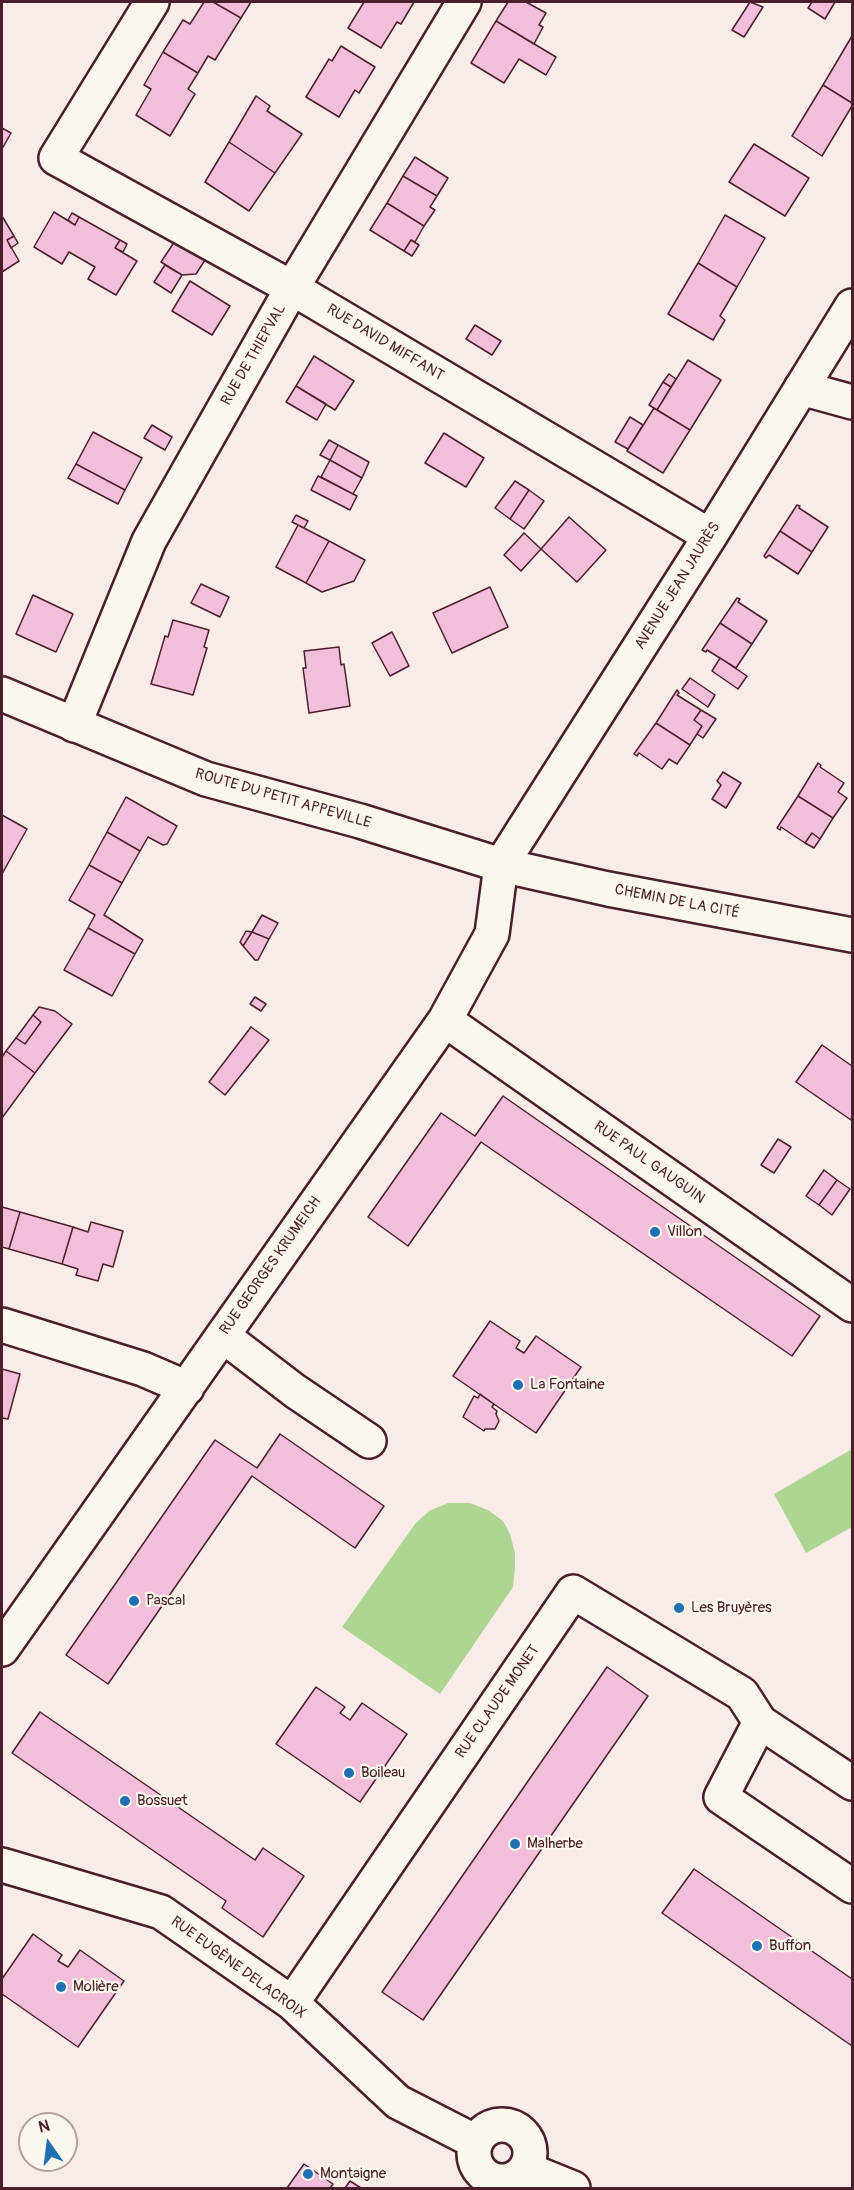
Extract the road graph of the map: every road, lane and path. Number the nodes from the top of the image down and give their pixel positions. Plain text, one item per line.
1 (152, 2) edge
2 (464, 2) edge
3 (292, 288) junction
4 (851, 314) edge
5 (801, 388) junction
6 (852, 402) edge
7 (710, 536) junction
8 (2, 694) edge
9 (74, 725) junction
10 (501, 865) junction
11 (852, 935) edge
12 (445, 1020) junction
13 (852, 1305) edge
14 (2, 1325) edge
15 (223, 1335) junction
16 (187, 1388) junction
17 (369, 1441) dead end
18 (2, 1649) edge
19 (760, 1722) junction
20 (852, 1783) edge
21 (2, 1865) edge
22 (852, 1886) edge
23 (292, 2003) junction
24 (573, 2188) edge

1 - 3 street, RUE DAVID MIFFANT
2 - 3 street, RUE DE THIEPVAL
3 - 7 street, RUE DAVID MIFFANT
3 - 9 street, RUE DE THIEPVAL
4 - 5 street, AVENUE JEAN JAURÈS
5 - 6 street
5 - 7 street, AVENUE JEAN JAURÈS
7 - 10 street, AVENUE JEAN JAURÈS
8 - 9 street, ROUTE DU PETIT APPEVILLE
9 - 10 street, ROUTE DU PETIT APPEVILLE
10 - 11 street, CHEMIN DE LA CITÉ
10 - 12 street, RUE GEORGES KRUMEICH
12 - 13 street, RUE PAUL GAUGUIN
12 - 15 street, RUE GEORGES KRUMEICH
14 - 16 street
15 - 16 street, RUE GEORGES KRUMEICH
15 - 17 street
16 - 18 street, RUE GEORGES KRUMEICH
19 - 20 street, RUE CLAUDE MONET
19 - 22 street
19 - 23 street, RUE CLAUDE MONET
21 - 23 street, RUE EUGÈNE DELACROIX
23 - 24 street, RUE EUGÈNE DELACROIX

